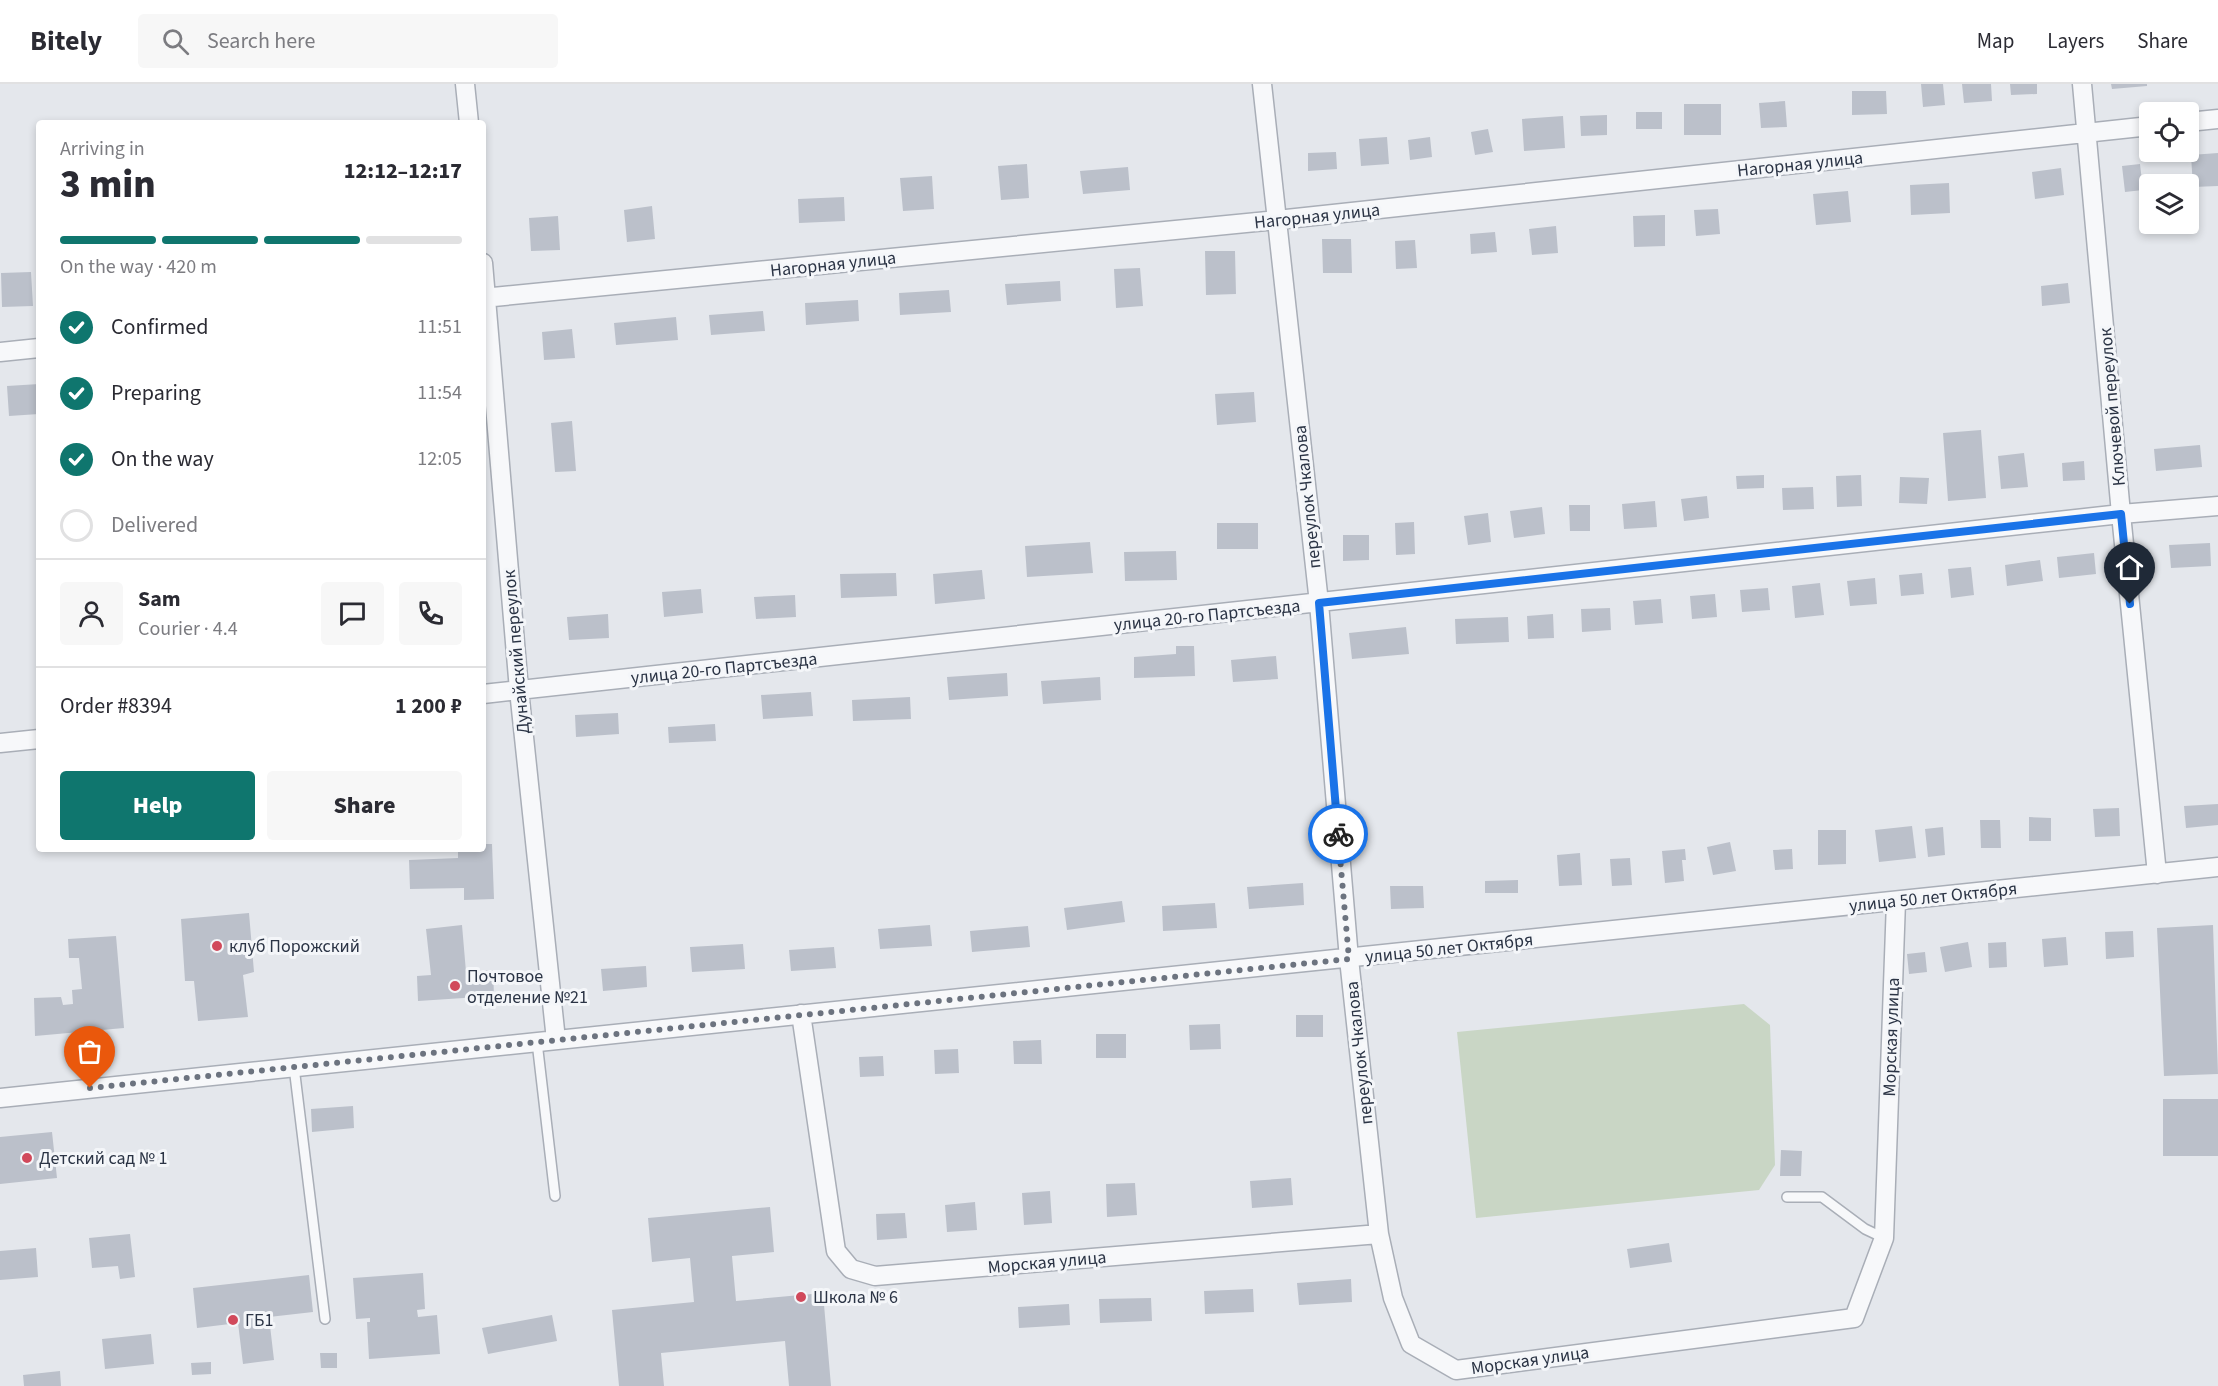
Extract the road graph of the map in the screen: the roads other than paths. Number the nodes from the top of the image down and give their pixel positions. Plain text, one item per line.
1 (465, 84) edge
2 (1262, 84) edge
3 (2082, 84) edge
4 (2218, 119) edge
5 (469, 120) edge
6 (2199, 121) edge
7 (2139, 127) edge
8 (2088, 133) junction
9 (1277, 220) junction
10 (486, 298) edge
11 (486, 310) edge
12 (36, 348) edge
13 (0, 352) edge
14 (2218, 506) edge
15 (2121, 514) junction
16 (1319, 603) junction
17 (519, 690) junction
18 (486, 694) edge
19 (36, 739) edge
20 (0, 743) edge
21 (2218, 867) edge
22 (2157, 874) junction
23 (1896, 901) junction
24 (1349, 959) junction
25 (801, 1014) junction
26 (556, 1040) junction
27 (537, 1042) junction
28 (294, 1067) junction
29 (0, 1098) edge
30 (555, 1196) dead end
31 (1787, 1197) dead end
32 (1379, 1234) junction
33 (1884, 1238) junction
34 (325, 1319) dead end

1 - 5 street
2 - 9 street, переулок Чкалова
3 - 8 street, Ключевой переулок
4 - 6 street
7 - 8 street, Нагорная улица
8 - 9 street, Нагорная улица
8 - 15 street, Ключевой переулок
9 - 10 street, Нагорная улица
9 - 16 street, переулок Чкалова
11 - 17 street, Дунайский переулок
12 - 13 street
14 - 15 street, улица 20-го Партсъезда
15 - 16 street, улица 20-го Партсъезда
15 - 22 street, Ключевой переулок
16 - 17 street, улица 20-го Партсъезда
16 - 24 street, переулок Чкалова
17 - 18 street, улица 20-го Партсъезда
17 - 26 street, Дунайский переулок
19 - 20 street
21 - 22 street, улица 50 лет Октября
22 - 23 street, улица 50 лет Октября
23 - 24 street, улица 50 лет Октября
23 - 33 street, Морская улица
24 - 25 street, улица 50 лет Октября
24 - 32 street, переулок Чкалова
25 - 26 street, улица 50 лет Октября
25 - 32 street, Морская улица
26 - 27 street, улица 50 лет Октября
27 - 28 street, улица 50 лет Октября
27 - 30 lane
28 - 29 street, улица 50 лет Октября
28 - 34 lane
31 - 33 lane
32 - 33 street, Морская улица

